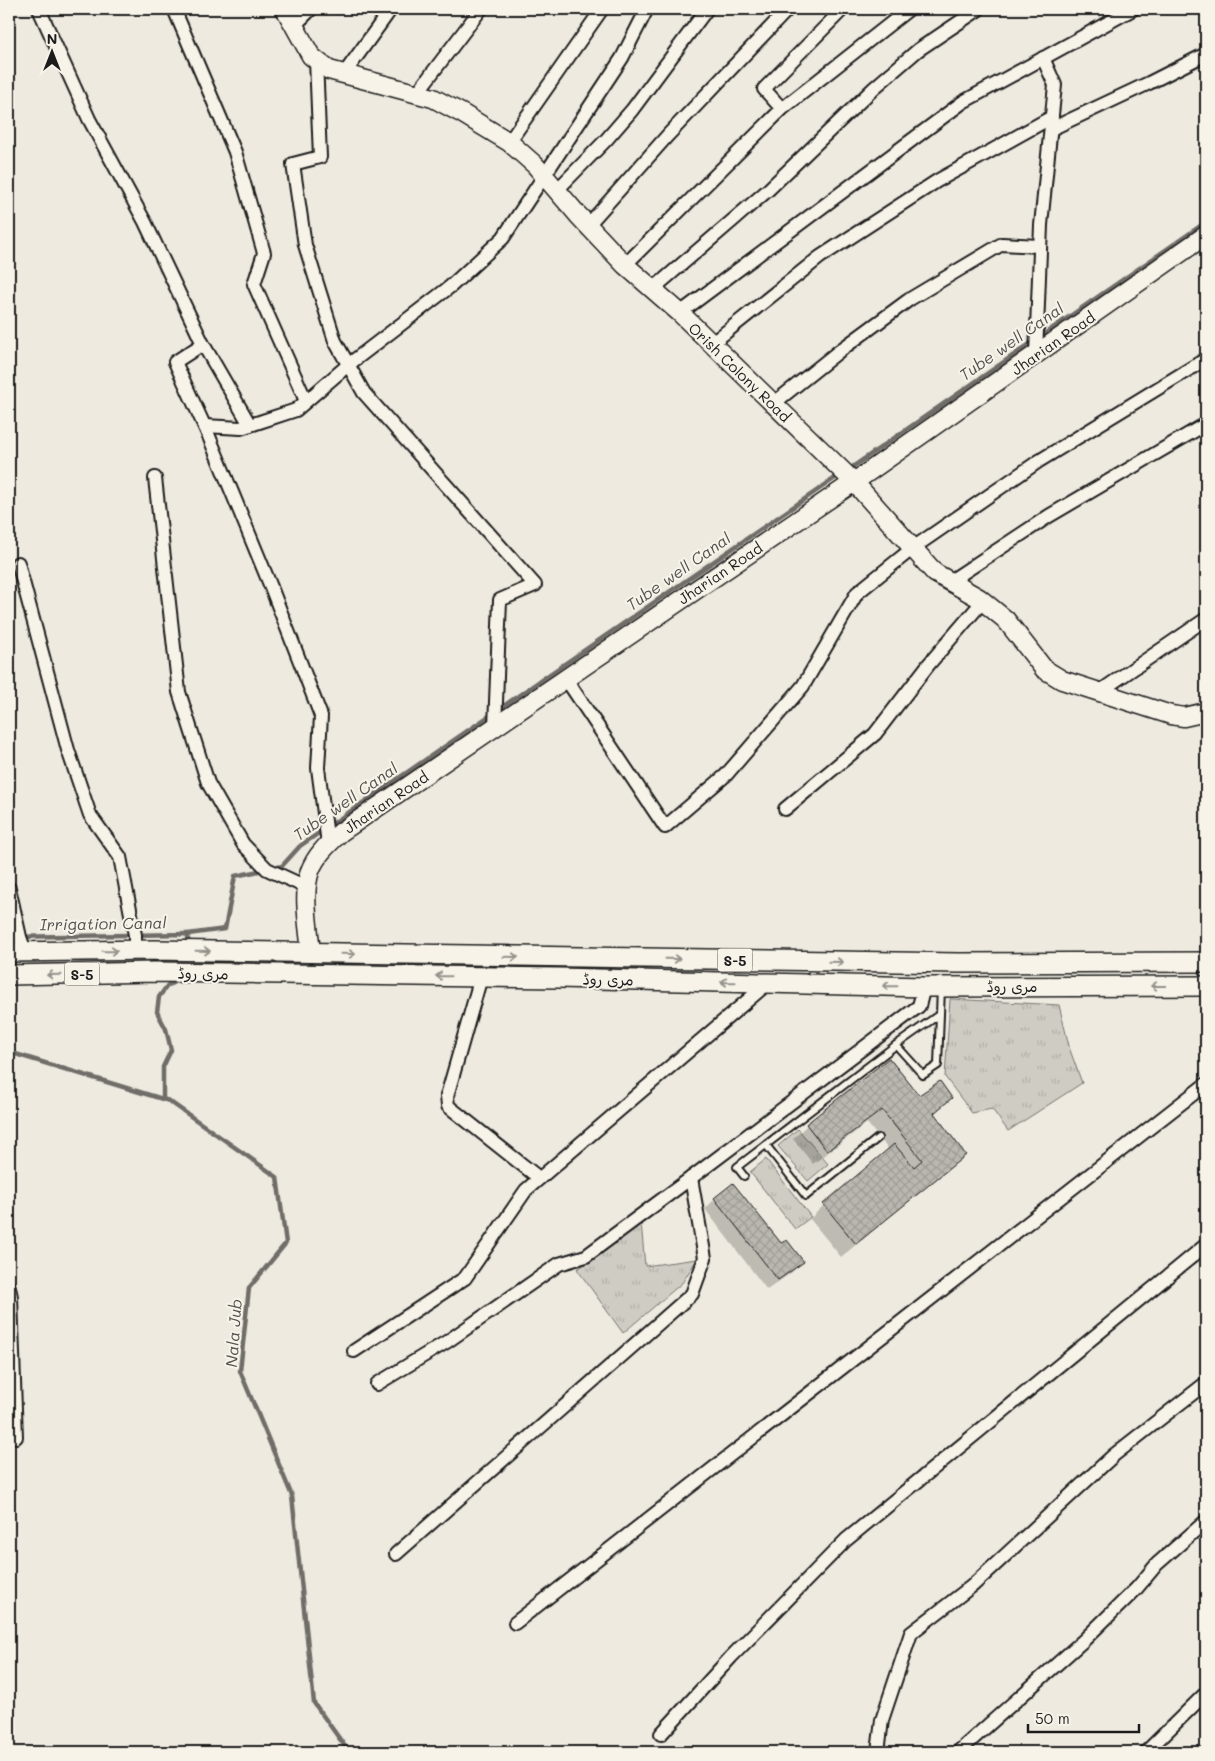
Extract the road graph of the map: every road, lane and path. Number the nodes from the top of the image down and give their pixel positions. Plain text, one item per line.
1 (39, 9) edge
2 (174, 9) edge
3 (285, 9) edge
4 (311, 9) edge
5 (391, 9) edge
6 (481, 9) edge
7 (602, 9) edge
8 (647, 9) edge
9 (707, 9) edge
10 (788, 9) edge
11 (843, 9) edge
12 (909, 9) edge
13 (979, 9) edge
14 (1133, 9) edge
15 (294, 26) junction
16 (1206, 54) edge
17 (1043, 58) junction
18 (316, 60) junction
19 (344, 74) junction
20 (417, 93) junction
21 (782, 109) junction
22 (1052, 123) junction
23 (509, 142) junction
24 (545, 176) junction
25 (557, 190) junction
26 (588, 225) junction
27 (1206, 235) edge
28 (1040, 246) junction
29 (625, 264) junction
30 (653, 289) junction
31 (680, 313) junction
32 (203, 344) junction
33 (711, 344) junction
34 (1036, 355) junction
35 (1206, 359) edge
36 (348, 364) junction
37 (306, 401) junction
38 (773, 404) junction
39 (1206, 424) edge
40 (250, 425) junction
41 (204, 426) junction
42 (155, 478) dead end
43 (854, 482) junction
44 (913, 548) junction
45 (18, 563) dead end
46 (948, 582) junction
47 (983, 601) junction
48 (1206, 619) edge
49 (566, 679) junction
50 (1099, 692) junction
51 (1206, 712) edge
52 (495, 727) junction
53 (785, 809) dead end
54 (328, 844) junction
55 (306, 887) junction
56 (9, 888) edge
57 (135, 950) junction
58 (17, 952) edge
59 (311, 953) junction
60 (558, 957) junction
61 (1206, 962) edge
62 (1056, 963) junction
63 (9, 976) edge
64 (481, 977) junction
65 (558, 978) junction
66 (768, 983) junction
67 (1056, 986) junction
68 (1206, 986) edge
69 (932, 987) junction
70 (940, 1014) junction
71 (896, 1045) junction
72 (1206, 1084) edge
73 (878, 1138) dead end
74 (766, 1145) junction
75 (744, 1176) dead end
76 (540, 1178) junction
77 (692, 1178) junction
78 (1206, 1245) edge
79 (9, 1287) edge
80 (354, 1351) dead end
81 (1206, 1383) edge
82 (377, 1384) dead end
83 (16, 1436) dead end
84 (1206, 1521) edge
85 (396, 1554) dead end
86 (515, 1623) dead end
87 (1206, 1693) edge
88 (662, 1734) dead end
89 (878, 1752) edge
90 (958, 1752) edge
91 (1146, 1752) edge

1 - 32 street
2 - 37 street
3 - 15 street, Orish Colony Road
4 - 15 street
5 - 19 street
6 - 20 street
7 - 23 street
8 - 24 street
9 - 25 street
10 - 26 street
11 - 21 street
12 - 21 street
13 - 30 street
14 - 17 street
15 - 18 street, Orish Colony Road
16 - 22 street
17 - 22 street
17 - 31 street
18 - 19 street, Orish Colony Road
18 - 36 street
19 - 20 street, Orish Colony Road
20 - 23 street, Orish Colony Road
21 - 29 street
22 - 28 street
22 - 33 street
23 - 24 street, Orish Colony Road
24 - 25 street, Orish Colony Road
24 - 36 street
25 - 26 street, Orish Colony Road
26 - 29 street, Orish Colony Road
27 - 34 street, Jharian Road
28 - 34 street
28 - 38 street
29 - 30 street, Orish Colony Road
30 - 31 street, Orish Colony Road
31 - 33 street, Orish Colony Road
32 - 40 street
32 - 41 street
33 - 38 street, Orish Colony Road
34 - 43 street, Jharian Road
35 - 44 street
36 - 37 street
36 - 52 street
37 - 40 street
38 - 43 street, Orish Colony Road
39 - 46 street
40 - 41 street
41 - 54 street
42 - 55 street
43 - 44 street, Orish Colony Road
43 - 49 street, Jharian Road
44 - 46 street, Orish Colony Road
44 - 49 street
45 - 57 street
46 - 47 street, Orish Colony Road
47 - 50 street, Orish Colony Road
47 - 53 street
48 - 50 street
49 - 52 street, Jharian Road
50 - 51 street, Orish Colony Road
52 - 54 street, Jharian Road
54 - 55 street, Jharian Road
55 - 59 street, Jharian Road
56 - 58 street
58 -> 57 main road, مری روڈ / S-5
57 -> 59 main road, مری روڈ / S-5
59 -> 60 main road, مری روڈ / S-5
60 -> 62 main road, مری روڈ / S-5
60 - 65 main road
61 - 62 main road, مری روڈ / S-5
62 - 67 main road
64 -> 63 main road, مری روڈ / S-5
64 - 65 main road, مری روڈ / S-5
64 - 76 street
66 -> 65 main road, مری روڈ / S-5
69 -> 66 main road, مری روڈ / S-5
66 - 76 street
68 -> 67 main road, مری روڈ / S-5
67 - 69 main road, مری روڈ / S-5
69 - 70 lane
69 - 77 street
70 - 71 lane
70 - 71 lane
71 - 74 lane
72 - 86 street
73 - 74 lane
74 - 75 lane
76 - 80 street
77 - 82 street
77 - 85 street
78 - 88 street
79 - 83 street
81 - 89 street
84 - 90 street
87 - 91 street

